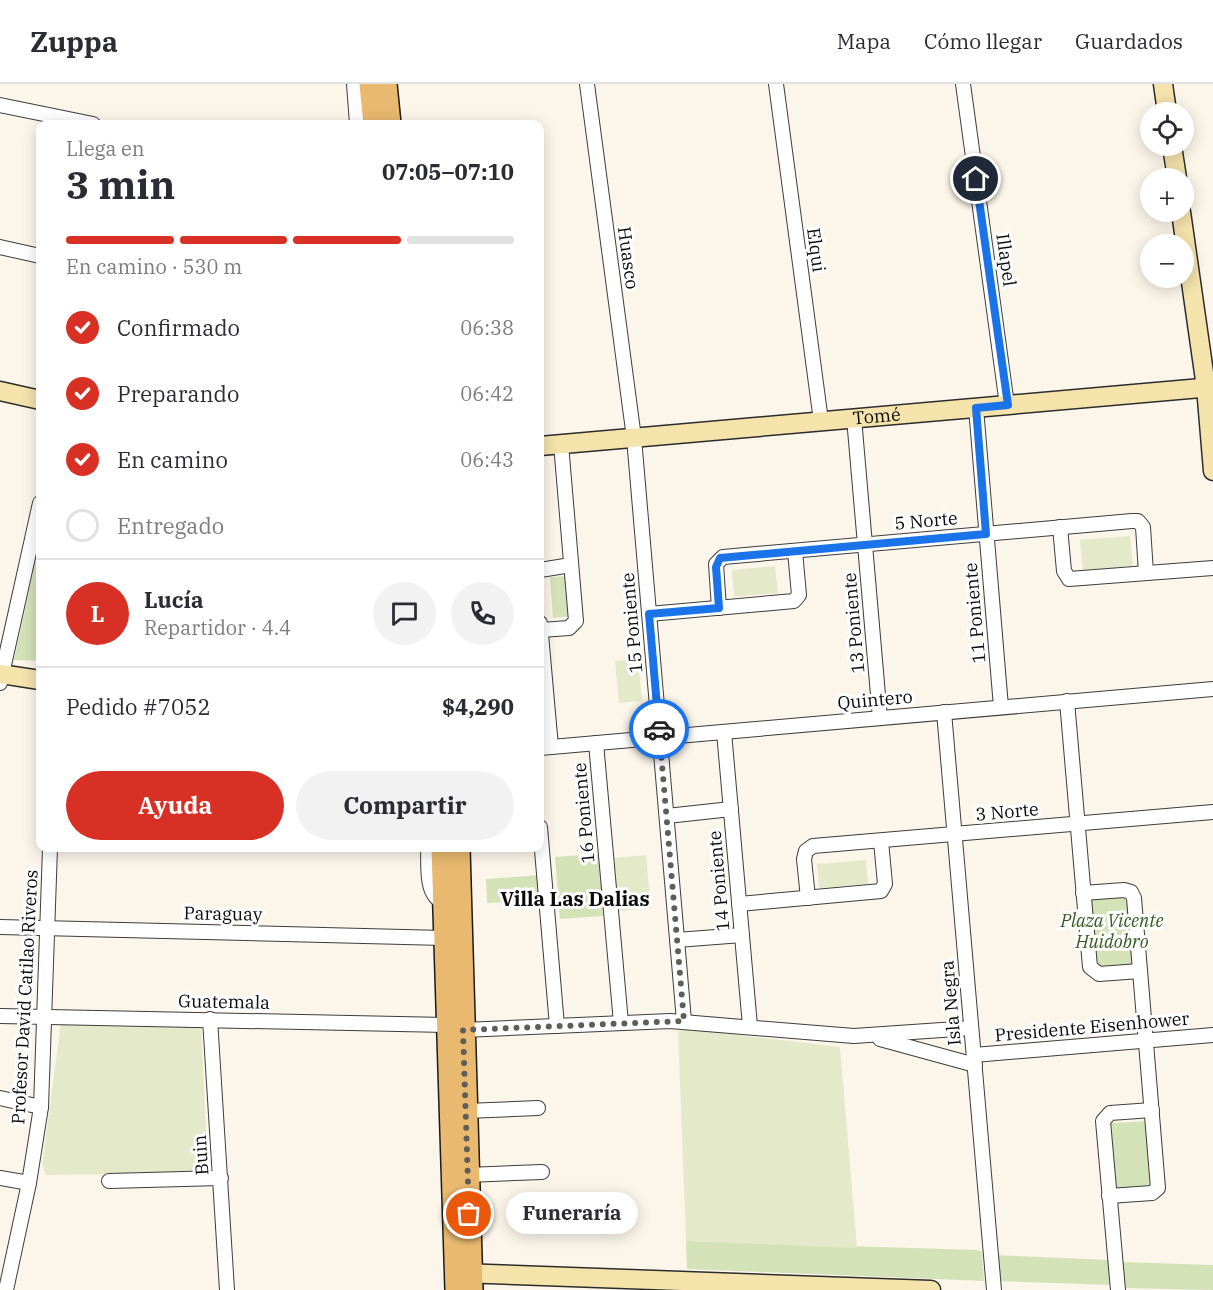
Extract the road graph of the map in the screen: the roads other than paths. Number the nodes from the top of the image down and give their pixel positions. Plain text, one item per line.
1 (354, 84) edge
2 (370, 84) edge
3 (386, 84) edge
4 (587, 84) edge
5 (776, 84) edge
6 (963, 84) edge
7 (1163, 84) edge
8 (1166, 102) edge
9 (0, 105) edge
10 (73, 120) edge
11 (357, 120) edge
12 (374, 120) edge
13 (390, 120) edge
14 (1183, 222) edge
15 (0, 247) edge
16 (36, 255) edge
17 (1210, 387) edge
18 (0, 391) edge
19 (36, 399) edge
20 (1008, 405) junction
21 (976, 408) junction
22 (854, 418) junction
23 (821, 421) junction
24 (634, 438) junction
25 (561, 444) junction
26 (544, 446) edge
27 (1213, 471) edge
28 (36, 521) edge
29 (1060, 527) junction
30 (986, 534) junction
31 (865, 544) junction
32 (795, 551) junction
33 (571, 566) junction
34 (1213, 568) edge
35 (544, 569) edge
36 (1146, 573) junction
37 (719, 608) junction
38 (649, 614) junction
39 (544, 630) edge
40 (1, 677) edge
41 (36, 680) edge
42 (1213, 689) edge
43 (544, 700) edge
44 (1067, 702) junction
45 (1001, 707) junction
46 (944, 712) junction
47 (880, 718) junction
48 (724, 732) junction
49 (660, 737) junction
50 (596, 743) junction
51 (546, 747) edge
52 (731, 808) junction
53 (1213, 812) edge
54 (667, 816) junction
55 (1077, 825) junction
56 (955, 835) junction
57 (881, 841) junction
58 (51, 852) edge
59 (428, 852) edge
60 (443, 852) edge
61 (458, 852) edge
62 (542, 852) edge
63 (1083, 893) junction
64 (808, 898) junction
65 (452, 899) junction
66 (739, 904) junction
67 (0, 927) edge
68 (48, 928) junction
69 (742, 935) junction
70 (444, 938) junction
71 (677, 940) junction
72 (1140, 971) junction
73 (0, 1017) edge
74 (45, 1018) junction
75 (210, 1019) junction
76 (684, 1021) junction
77 (621, 1023) junction
78 (557, 1026) junction
79 (750, 1026) junction
80 (455, 1027) junction
81 (971, 1028) junction
82 (1213, 1035) edge
83 (869, 1036) junction
84 (1146, 1041) junction
85 (974, 1060) junction
86 (0, 1098) edge
87 (41, 1107) junction
88 (538, 1108) dead end
89 (1152, 1110) junction
90 (465, 1111) junction
91 (542, 1172) dead end
92 (467, 1175) junction
93 (0, 1178) edge
94 (221, 1178) junction
95 (109, 1181) dead end
96 (29, 1184) junction
97 (1109, 1196) junction
98 (5, 1269) edge
99 (462, 1283) edge
100 (4, 1287) edge
101 (227, 1290) edge
102 (931, 1290) edge
103 (994, 1290) edge
104 (1118, 1290) edge

1 - 11 street
2 - 12 main road
3 - 13 main road
4 - 24 street, Huasco
5 - 23 street, Elqui
6 - 20 street, Illapel
7 - 8 street
9 - 10 street
14 - 17 street
15 - 16 street
17 - 20 street, Tomé
17 - 27 street
18 - 19 street
20 - 21 street, Tomé
21 - 22 street, Tomé
21 - 30 street, 11 Poniente
22 - 23 street, Tomé
22 - 31 street, 13 Poniente
23 - 24 street, Tomé
24 - 25 street, Tomé
24 - 38 street, 15 Poniente
25 - 26 street, Tomé
25 - 33 street
28 - 40 street
29 - 30 street, 5 Norte
29 - 36 street
29 - 36 street, 5 Norte
30 - 31 street, 5 Norte
30 - 45 street, 11 Poniente
31 - 32 street, 5 Norte
31 - 47 street, 13 Poniente
32 - 37 street, 5 Norte
32 - 37 street
33 - 35 street
33 - 39 street
34 - 36 street
37 - 38 street
38 - 49 street, 15 Poniente
40 - 41 street
42 - 44 street, Quintero
43 - 51 street
44 - 45 street, Quintero
44 - 55 street
45 - 46 street, Quintero
46 - 47 street, Quintero
46 - 56 street, Isla Negra
47 - 48 street, Quintero
48 - 49 street, Quintero
48 - 52 street, 14 Poniente
49 - 50 street, Quintero
49 - 54 street, 15 Poniente
50 - 51 street, Quintero
50 - 77 street, 16 Poniente
52 - 54 street
52 - 66 street, 14 Poniente
53 - 55 street, 3 Norte
54 - 71 street, 15 Poniente
55 - 56 street, 3 Norte
55 - 63 street
56 - 57 street, 3 Norte
56 - 81 street, Isla Negra
57 - 64 street, 3 Norte
57 - 64 street
58 - 68 street, Profesor David Catilao Riveros
59 - 65 street
60 - 65 main road
61 - 65 main road
62 - 78 street
63 - 72 street
63 - 72 street
64 - 66 street
65 - 70 main road
65 - 80 main road
66 - 69 street, 14 Poniente
67 - 68 street, Paraguay
68 - 70 street, Paraguay
68 - 74 street, Profesor David Catilao Riveros
69 - 71 street
69 - 79 street, 14 Poniente
70 - 80 main road
71 - 76 street, 15 Poniente
72 - 84 street
73 - 74 street, Guatemala
74 - 75 street, Guatemala
74 - 87 street, Profesor David Catilao Riveros
75 - 80 street, Guatemala
75 - 94 street, Buin
76 - 77 street, Presidente Eisenhower
76 - 79 street, Presidente Eisenhower
77 - 78 street, Presidente Eisenhower
78 - 80 street, Presidente Eisenhower
79 - 83 street, Presidente Eisenhower
80 - 90 main road
80 - 99 main road
81 - 83 street, Presidente Eisenhower
81 - 85 street, Isla Negra
82 - 84 street, Presidente Eisenhower
83 - 85 street, Presidente Eisenhower
84 - 85 street, Presidente Eisenhower
84 - 89 street
85 - 103 street, Isla Negra
86 - 87 street
87 - 96 street, Profesor David Catilao Riveros
88 - 90 street
89 - 97 street
89 - 97 street
90 - 92 main road
91 - 92 street
92 - 99 main road
93 - 96 street
94 - 95 street
94 - 101 street, Buin
96 - 98 street, Profesor David Catilao Riveros
97 - 104 street
98 - 100 street, Profesor David Catilao Riveros
99 - 102 street

